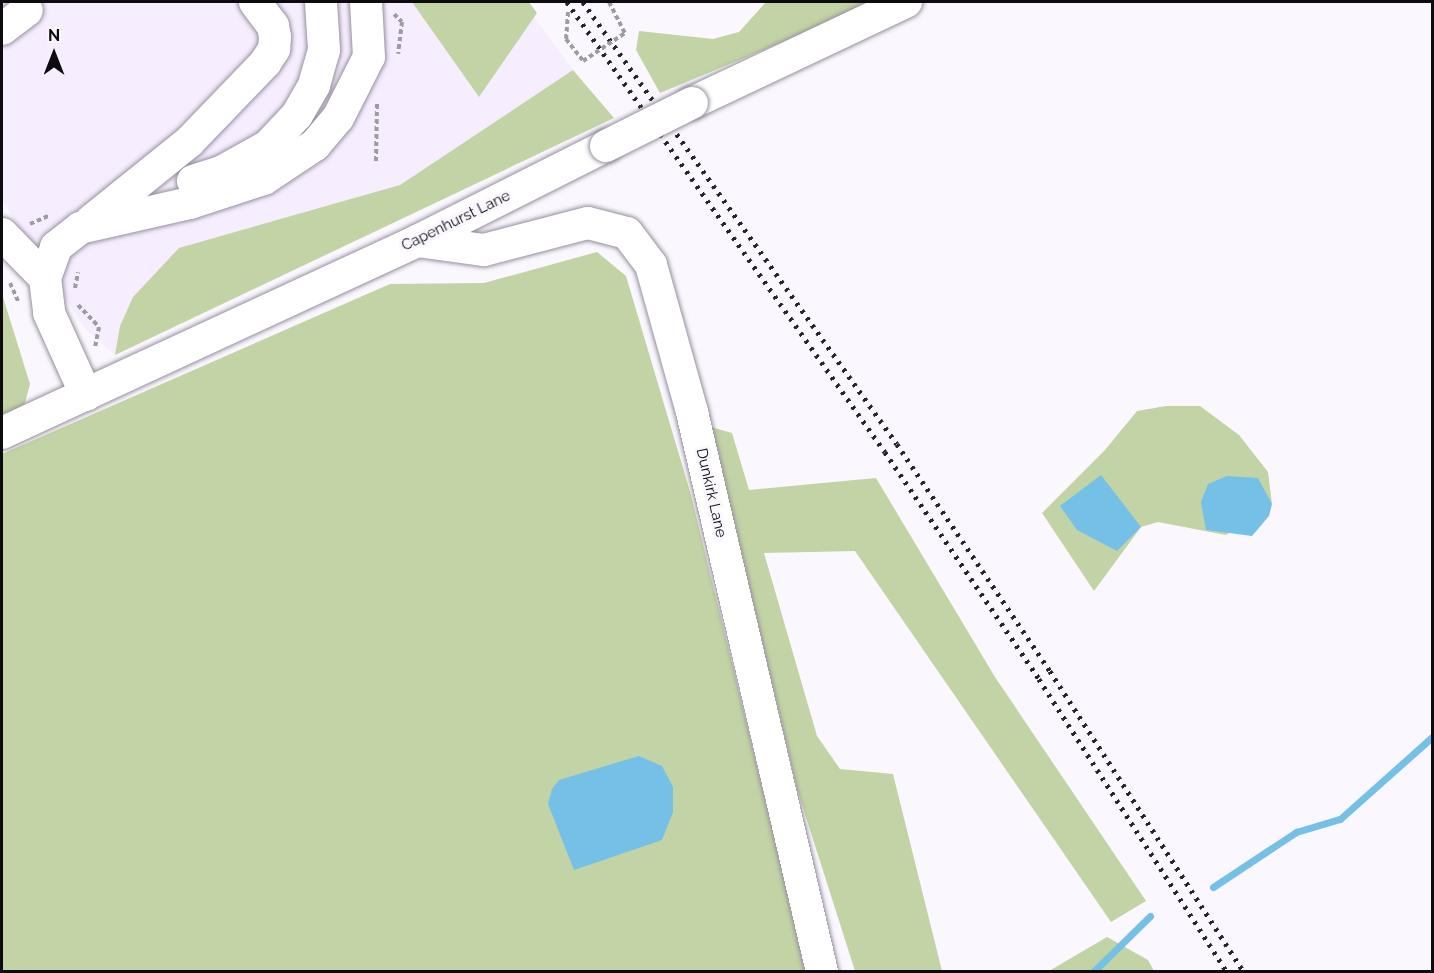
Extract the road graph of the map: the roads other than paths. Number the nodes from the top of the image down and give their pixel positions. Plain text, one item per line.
1 (255, 2) edge
2 (321, 2) edge
3 (350, 2) edge
4 (366, 2) edge
5 (906, 2) edge
6 (27, 10) dead end
7 (2, 29) edge
8 (338, 118) junction
9 (120, 200) junction
10 (80, 228) junction
11 (2, 234) edge
12 (417, 241) junction
13 (45, 278) junction
14 (86, 396) junction
15 (2, 433) edge
16 (822, 972) edge

1 - 9 street
2 - 9 street
3 - 8 street
4 - 8 street
5 - 12 street, Capenhurst Lane, bridge
6 - 7 street
8 - 10 street
9 - 10 street
10 - 13 street
11 - 13 street
12 - 14 street, Capenhurst Lane
12 - 16 street, Dunkirk Lane
13 - 14 street
14 - 15 street, Capenhurst Lane

